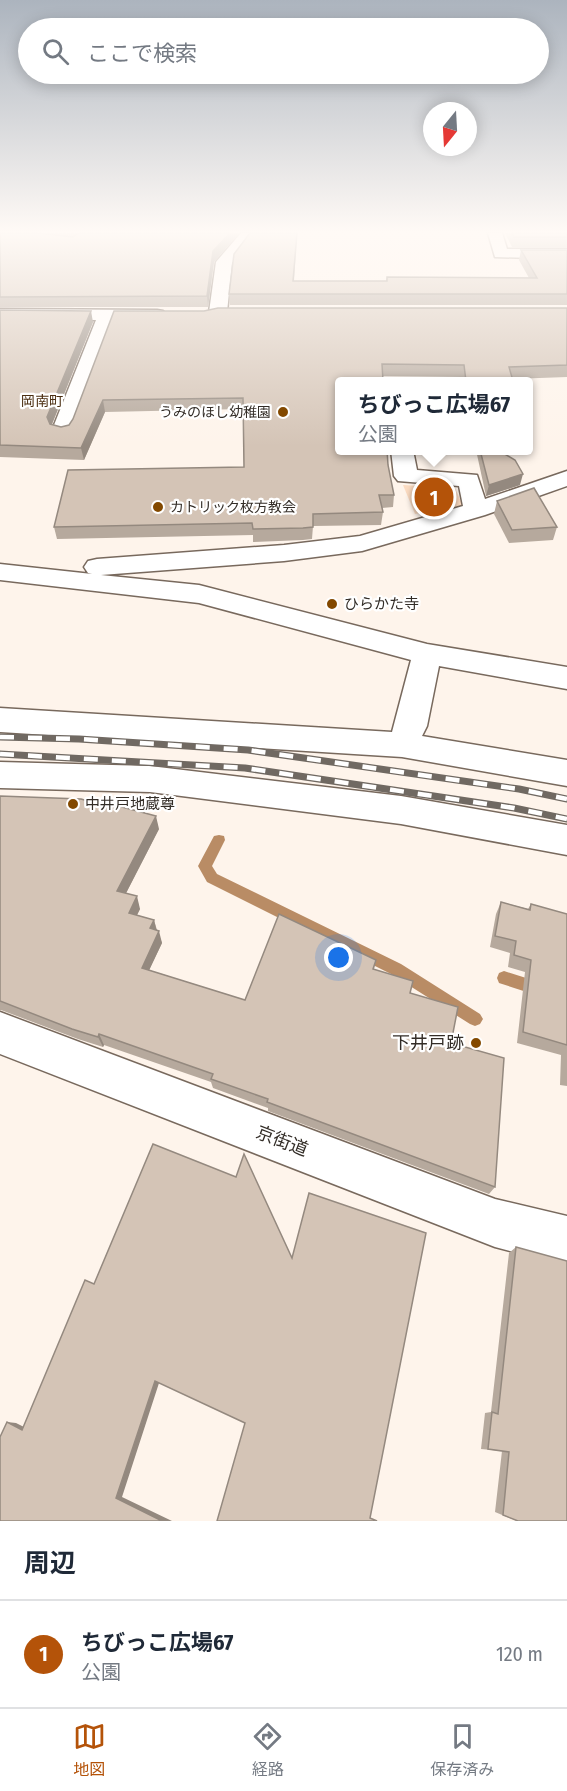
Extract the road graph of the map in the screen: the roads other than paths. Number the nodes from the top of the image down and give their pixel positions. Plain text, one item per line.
1 (214, 304) edge
2 (241, 312) edge
3 (0, 314) edge
4 (107, 314) junction
5 (173, 315) edge
6 (63, 430) edge
7 (403, 455) edge
8 (563, 486) edge
9 (476, 510) junction
10 (12, 573) edge
11 (427, 654) junction
12 (567, 678) edge
13 (0, 720) edge
14 (402, 746) junction
15 (567, 773) edge
16 (0, 775) edge
17 (567, 840) edge
18 (0, 1033) edge
19 (567, 1241) edge

1 - 2 street
3 - 4 street
4 - 5 street
4 - 6 street
7 - 9 street
8 - 9 street
9 - 10 street
10 - 11 street
11 - 12 street
11 - 14 street
13 - 14 street
14 - 15 street
16 - 17 street
18 - 19 street, 京街道

